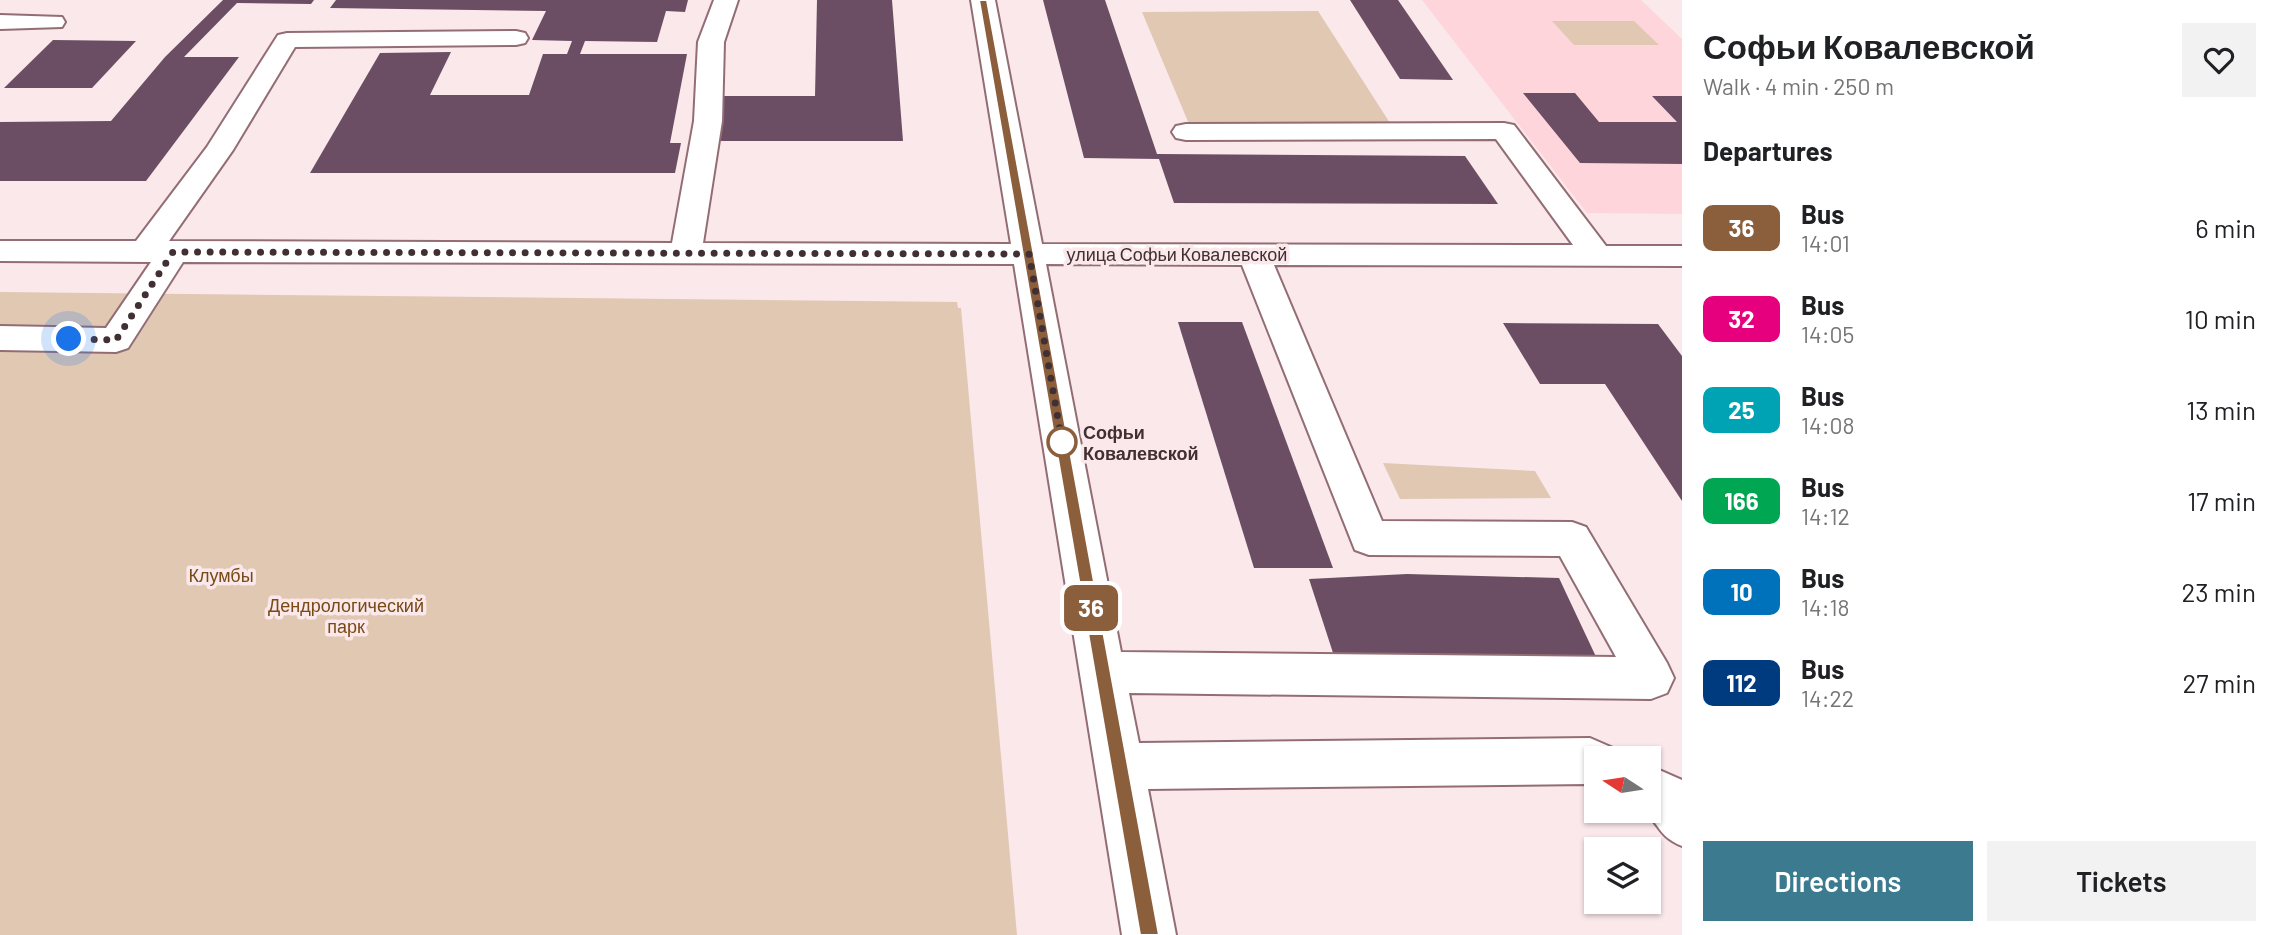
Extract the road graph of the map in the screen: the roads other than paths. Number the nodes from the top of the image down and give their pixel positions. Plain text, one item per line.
1 (726, 0) edge
2 (983, 0) edge
3 (0, 22) edge
4 (53, 22) dead end
5 (516, 38) dead end
6 (1186, 132) dead end
7 (0, 251) edge
8 (159, 252) junction
9 (686, 253) junction
10 (1029, 254) junction
11 (1254, 255) junction
12 (1597, 256) junction
13 (1682, 256) edge
14 (0, 338) edge
15 (1103, 672) junction
16 (1584, 761) edge
17 (1119, 767) junction
18 (1149, 935) edge

1 - 9 street
2 - 10 street
3 - 4 street
5 - 8 street
6 - 12 street
7 - 8 street, улица Софьи Ковалевской
8 - 9 street, улица Софьи Ковалевской
8 - 14 street
9 - 10 street, улица Софьи Ковалевской
10 - 11 street, улица Софьи Ковалевской
10 - 15 street
11 - 12 street, улица Софьи Ковалевской
11 - 15 street
12 - 13 street, улица Софьи Ковалевской
15 - 17 street
16 - 17 street
17 - 18 street

